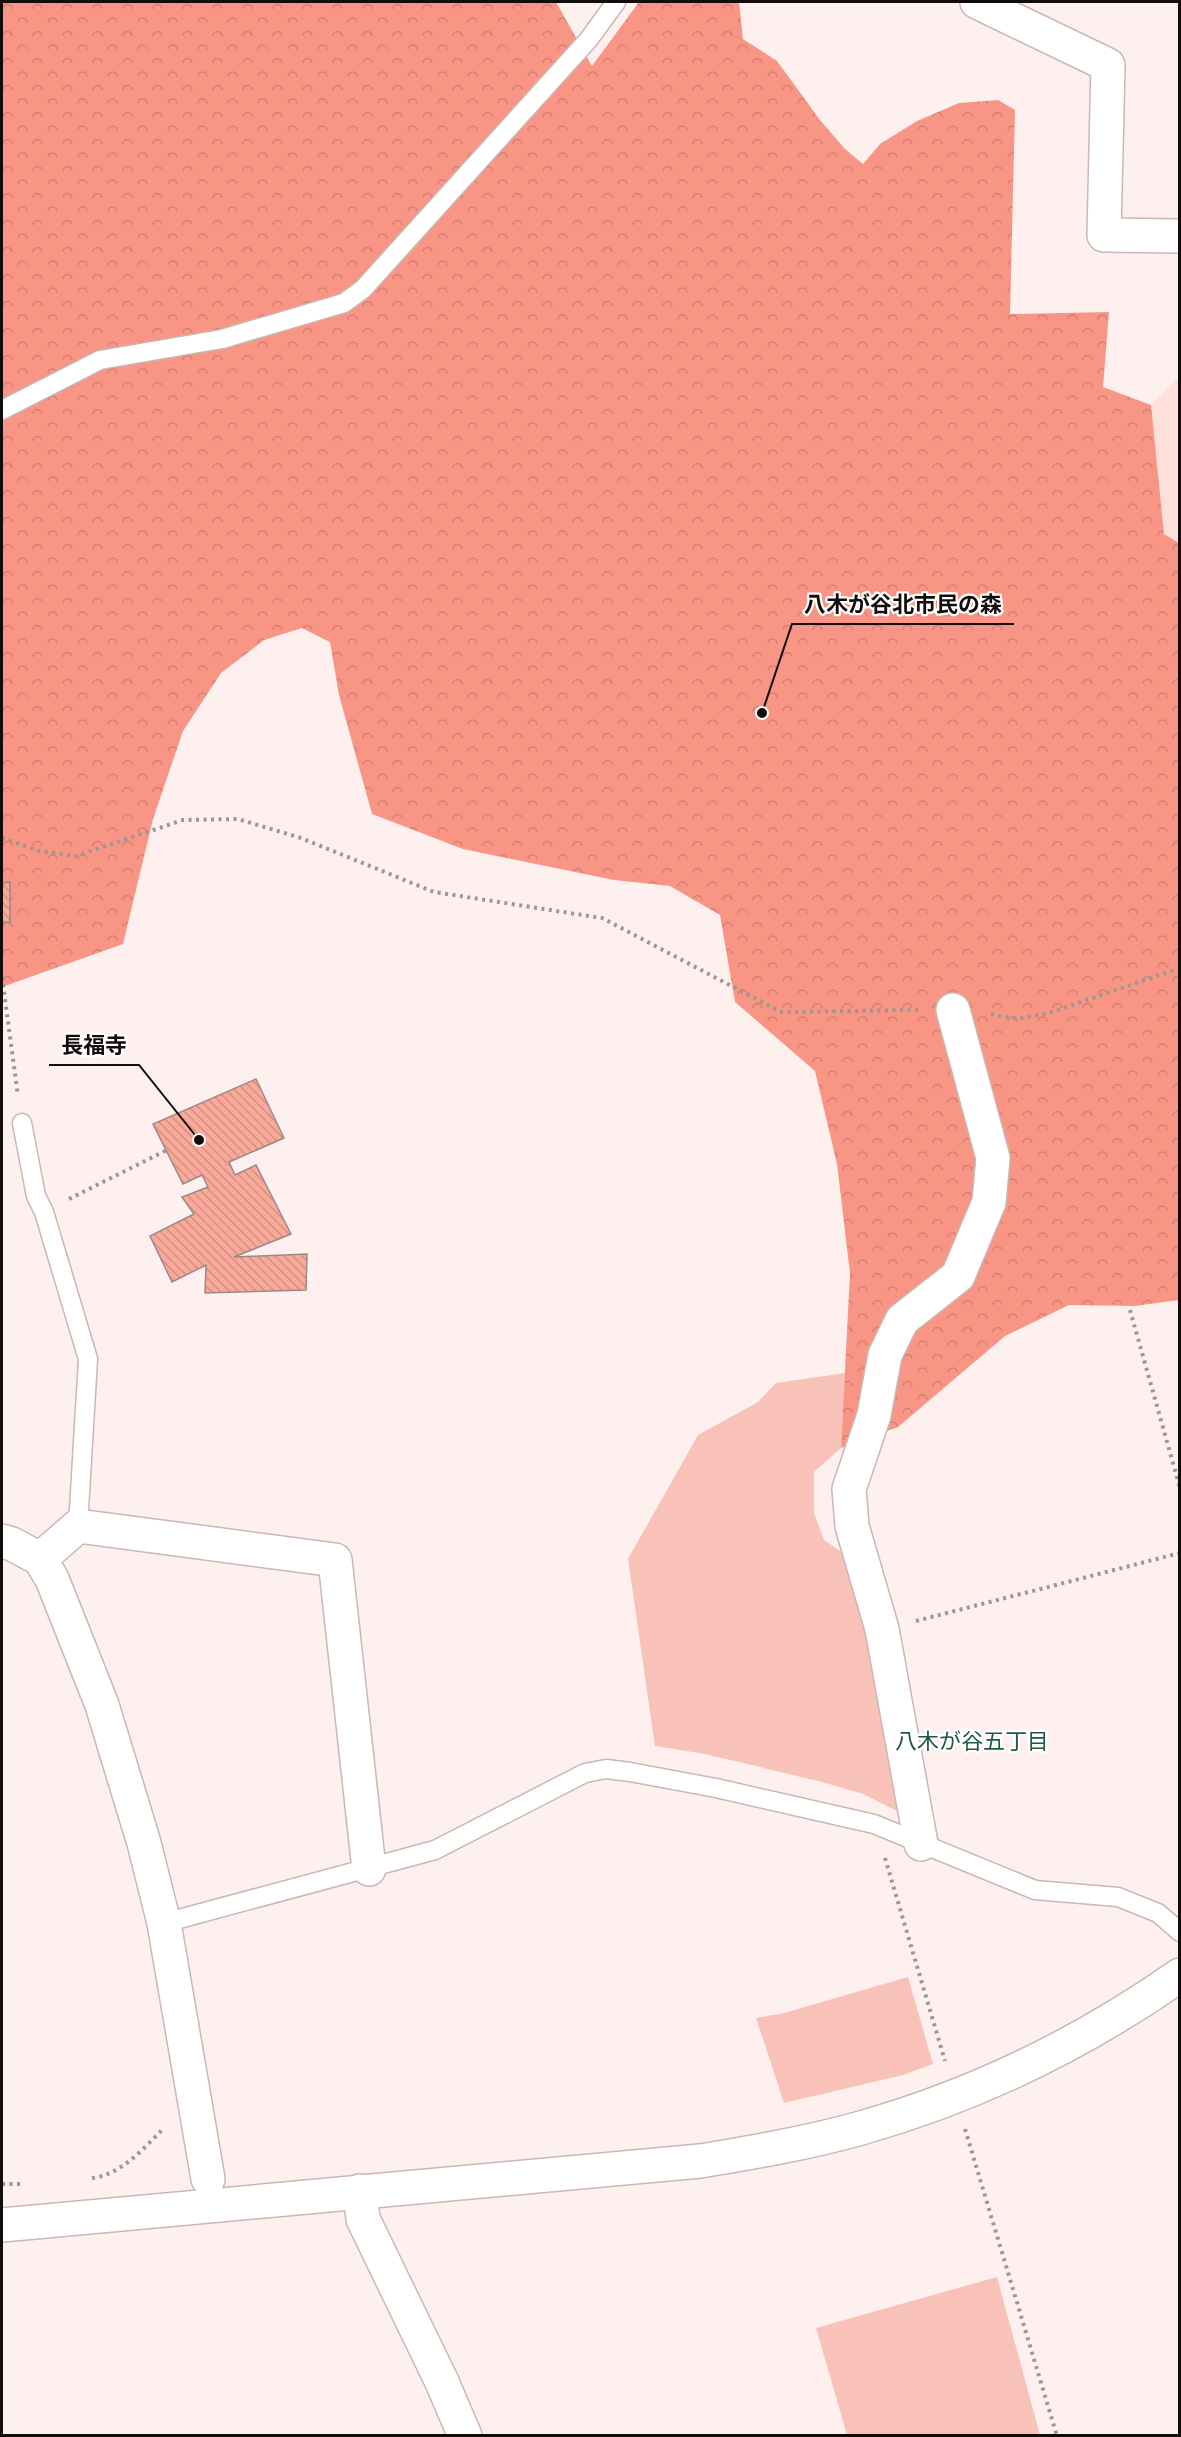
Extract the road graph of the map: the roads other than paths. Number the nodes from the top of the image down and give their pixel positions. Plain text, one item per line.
1 (615, 2) edge
2 (977, 2) edge
3 (1179, 236) edge
4 (2, 410) edge
5 (952, 1011) road end
6 (22, 1124) road end
7 (78, 1526) junction
8 (2, 1541) edge
9 (40, 1559) junction
10 (921, 1844) junction
11 (369, 1869) junction
12 (164, 1923) junction
13 (1179, 1932) edge
14 (1179, 1976) edge
15 (360, 2191) junction
16 (210, 2192) junction
17 (2, 2225) edge
18 (465, 2436) edge

1 - 4 lane
2 - 3 street
5 - 10 street
6 - 7 lane
7 - 9 street
7 - 11 street
8 - 9 street
9 - 12 street
10 - 11 lane
10 - 13 lane
11 - 12 lane
12 - 16 street
14 - 15 street
15 - 16 street
15 - 18 street
16 - 17 street

